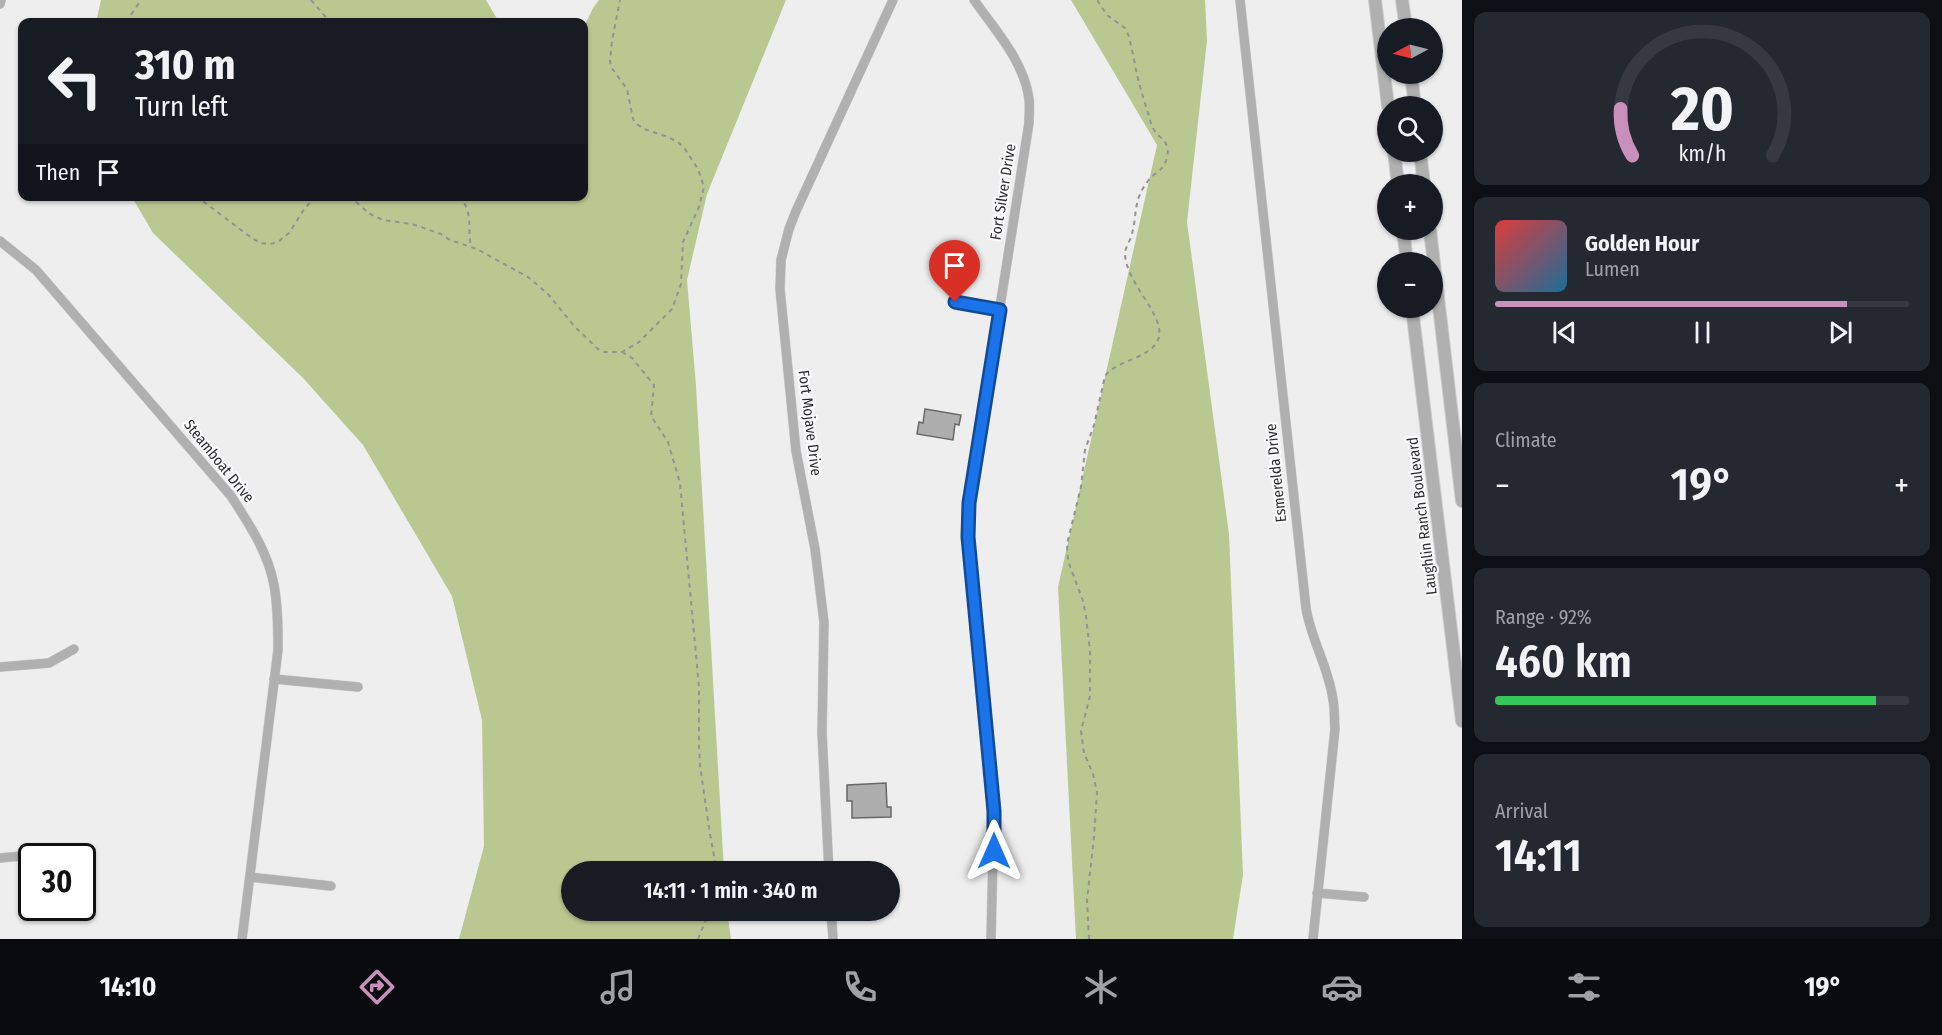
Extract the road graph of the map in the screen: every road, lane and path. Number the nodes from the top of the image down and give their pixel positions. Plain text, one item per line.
1 (2, 0) edge
2 (141, 0) edge
3 (311, 0) edge
4 (620, 0) edge
5 (893, 0) edge
6 (974, 0) edge
7 (1096, 0) edge
8 (1240, 0) edge
9 (1375, 0) edge
10 (1402, 0) edge
11 (0, 4) edge
12 (129, 18) edge
13 (327, 18) edge
14 (1405, 18) edge
15 (1387, 96) edge
16 (203, 201) edge
17 (311, 201) edge
18 (355, 201) edge
19 (462, 201) edge
20 (1431, 240) edge
21 (0, 241) edge
22 (471, 247) junction
23 (955, 302) dead end
24 (1000, 310) junction
25 (1413, 318) edge
26 (622, 352) junction
27 (1462, 501) edge
28 (74, 649) dead end
29 (0, 668) edge
30 (274, 679) junction
31 (358, 687) dead end
32 (1462, 722) edge
33 (18, 856) edge
34 (0, 858) edge
35 (715, 861) edge
36 (828, 861) edge
37 (250, 877) junction
38 (331, 886) dead end
39 (1317, 893) junction
40 (1364, 897) dead end
41 (705, 921) edge
42 (832, 921) edge
43 (242, 939) edge
44 (698, 939) edge
45 (833, 939) edge
46 (991, 939) edge
47 (1089, 939) edge
48 (1312, 939) edge

1 - 11 street
2 - 12 path
3 - 13 path
4 - 26 path
5 - 36 street, Fort Mojave Drive
6 - 24 street, Fort Silver Drive
7 - 47 path
8 - 39 street, Esmerelda Drive
9 - 15 street
10 - 14 street
16 - 17 path
18 - 22 path
19 - 22 path
20 - 27 street
21 - 30 street, Steamboat Drive
22 - 26 path
23 - 24 street
24 - 46 street, Fort Silver Drive
25 - 32 street, Laughlin Ranch Boulevard
26 - 35 path
28 - 29 street
30 - 31 street
30 - 37 street, Steamboat Drive
33 - 34 street
37 - 38 street
37 - 43 street, Steamboat Drive
39 - 40 street
39 - 48 street, Esmerelda Drive
41 - 44 path
42 - 45 street

